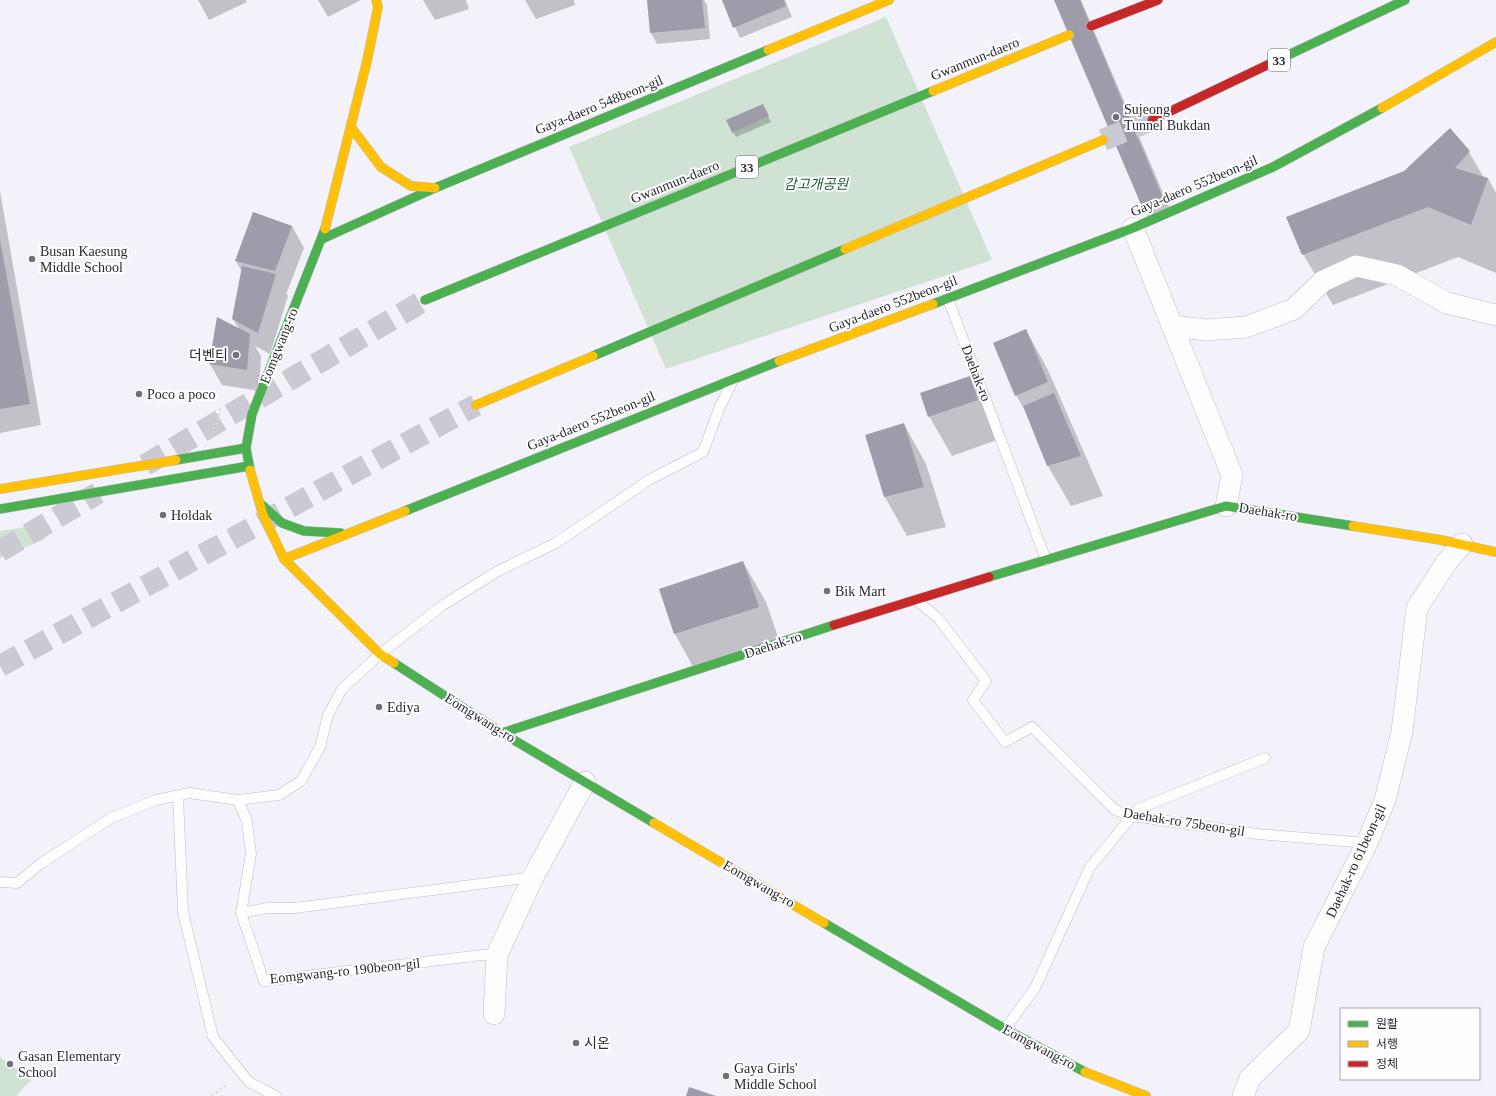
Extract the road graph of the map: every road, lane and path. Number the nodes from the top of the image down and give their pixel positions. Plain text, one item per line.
1 (376, 0) edge
2 (889, 0) edge
3 (1158, 0) edge
4 (1405, 0) edge
5 (1091, 26) dead end
6 (1069, 35) dead end
7 (1496, 42) edge
8 (1152, 120) tunnel mouth
9 (351, 127) junction
10 (1103, 140) tunnel mouth
11 (435, 188) junction
12 (1133, 228) junction
13 (322, 239) junction
14 (948, 299) junction
15 (425, 300) tunnel mouth
16 (1496, 315) edge
17 (1172, 326) junction
18 (733, 379) junction
19 (476, 405) tunnel mouth
20 (252, 414) junction
21 (238, 429) dead end
22 (224, 442) dead end
23 (246, 448) junction
24 (210, 453) junction
25 (249, 466) junction
26 (0, 489) edge
27 (258, 502) junction
28 (1226, 506) junction
29 (0, 509) edge
30 (352, 532) junction
31 (1462, 544) junction
32 (1496, 552) edge
33 (284, 559) junction
34 (1046, 560) junction
35 (916, 600) junction
36 (380, 654) junction
37 (502, 732) junction
38 (1265, 758) dead end
39 (585, 782) junction
40 (178, 796) junction
41 (238, 800) junction
42 (1133, 816) junction
43 (1367, 843) junction
44 (533, 877) junction
45 (0, 882) edge
46 (240, 913) junction
47 (497, 955) junction
48 (494, 1014) dead end
49 (1005, 1029) junction
50 (276, 1096) edge
51 (1146, 1096) edge
52 (1243, 1096) edge

1 - 9 main road, Eomgwang-ro
2 - 11 main road, Gaya-daero 548beon-gil
3 - 5 main road
4 - 8 main road, 33
6 - 15 main road, Gwanmun-daero / 33
7 - 12 main road, Gaya-daero 552beon-gil
9 - 11 main road
9 - 13 main road, Eomgwang-ro
10 - 19 main road
11 - 13 main road, Gaya-daero 548beon-gil
12 - 14 main road, Gaya-daero 552beon-gil
12 - 17 street
13 - 20 main road, Eomgwang-ro
14 - 18 main road, Gaya-daero 552beon-gil
14 - 34 lane, Daehak-ro
16 - 17 street
17 - 28 street
18 - 30 main road, Gaya-daero 552beon-gil
18 - 36 lane
20 - 21 main road
20 - 23 main road, Eomgwang-ro
22 - 24 main road
23 - 24 main road
23 - 25 main road, Eomgwang-ro
24 - 26 main road
25 - 27 main road, Eomgwang-ro
25 - 29 main road
27 - 30 main road
27 - 33 main road, Eomgwang-ro
28 - 31 main road, Daehak-ro
28 - 34 main road, Daehak-ro
30 - 33 main road, Gaya-daero 552beon-gil
31 - 32 main road, Daehak-ro
31 - 43 street, Daehak-ro 61beon-gil
33 - 36 main road, Eomgwang-ro
34 - 35 main road, Daehak-ro
35 - 37 main road, Daehak-ro
35 - 42 lane, Daehak-ro 75beon-gil
36 - 37 main road, Eomgwang-ro
36 - 41 lane
37 - 39 main road, Eomgwang-ro
38 - 42 lane
39 - 44 street
39 - 49 main road, Eomgwang-ro
40 - 41 lane
40 - 45 lane
40 - 50 lane
41 - 46 lane
42 - 43 lane, Daehak-ro 75beon-gil
42 - 49 lane
43 - 52 street, Daehak-ro 61beon-gil
44 - 46 lane
44 - 47 street
46 - 47 lane, Eomgwang-ro 190beon-gil
47 - 48 street
49 - 51 main road, Eomgwang-ro

